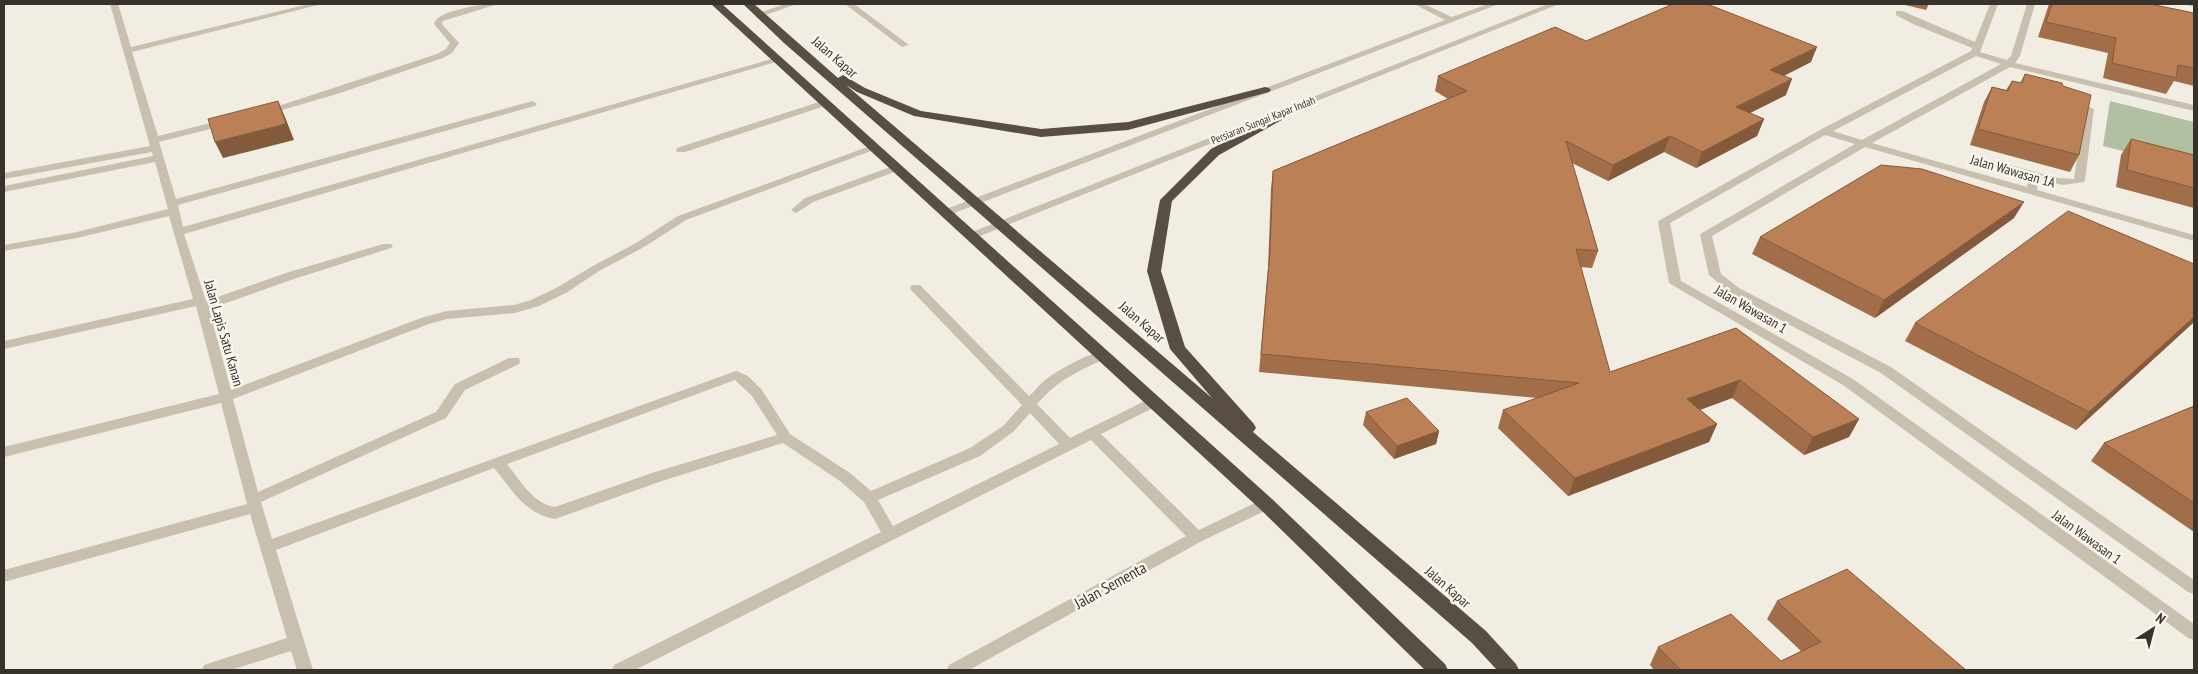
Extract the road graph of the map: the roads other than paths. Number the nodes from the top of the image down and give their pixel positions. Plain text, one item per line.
1 (114, 4) edge
2 (318, 4) edge
3 (494, 4) edge
4 (716, 4) edge
5 (748, 4) edge
6 (793, 4) edge
7 (849, 4) edge
8 (1418, 4) edge
9 (1495, 4) edge
10 (1555, 4) edge
11 (1994, 4) edge
12 (2032, 4) edge
13 (1899, 12) dead end
14 (760, 14) junction
15 (1451, 20) junction
16 (788, 41) junction
17 (905, 45) dead end
18 (128, 50) junction
19 (1977, 50) junction
20 (778, 60) junction
21 (2009, 64) junction
22 (1265, 90) junction
23 (2060, 100) edge
24 (824, 103) junction
25 (532, 104) dead end
26 (1303, 104) junction
27 (2194, 108) edge
28 (259, 114) edge
29 (240, 118) edge
30 (1824, 132) junction
31 (1862, 144) junction
32 (874, 148) junction
33 (156, 149) junction
34 (681, 150) dead end
35 (1979, 160) dead end
36 (896, 168) junction
37 (2035, 175) junction
38 (4, 176) edge
39 (4, 189) edge
40 (2030, 192) junction
41 (975, 202) junction
42 (173, 207) junction
43 (796, 210) dead end
44 (945, 213) junction
45 (1000, 224) junction
46 (178, 232) junction
47 (971, 236) junction
48 (2194, 238) edge
49 (387, 246) dead end
50 (4, 248) edge
51 (916, 288) dead end
52 (201, 304) junction
53 (4, 345) edge
54 (1102, 355) junction
55 (514, 362) dead end
56 (226, 397) junction
57 (1154, 402) junction
58 (1031, 406) junction
59 (1092, 433) junction
60 (785, 437) junction
61 (1069, 445) junction
62 (4, 452) edge
63 (497, 462) junction
64 (1288, 473) junction
65 (869, 498) junction
66 (254, 504) junction
67 (1266, 504) junction
68 (890, 534) junction
69 (1197, 537) junction
70 (267, 547) junction
71 (4, 576) edge
72 (2194, 588) edge
73 (2194, 633) edge
74 (297, 642) junction
75 (210, 670) edge
76 (305, 670) edge
77 (620, 670) edge
78 (955, 670) edge
79 (1438, 670) edge
80 (1508, 670) edge

1 - 18 street, Jalan Lapis Satu Kanan
2 - 18 street
3 - 28 street
4 - 20 highway
5 - 14 highway, Jalan Kapar
6 - 14 street
7 - 17 street
8 - 15 street
9 - 15 street, Persiaran Sungai Kapar Indah
10 - 26 street, Persiaran Sungai Kapar Indah
11 - 19 street
12 - 21 street
13 - 19 street
14 - 16 highway, Jalan Kapar
15 - 22 street, Persiaran Sungai Kapar Indah
16 - 22 highway
16 - 41 highway, Jalan Kapar
18 - 33 street, Jalan Lapis Satu Kanan
19 - 21 street
19 - 30 street, Jalan Wawasan 1
20 - 24 highway
20 - 46 street
21 - 27 street
21 - 31 street, Jalan Wawasan 1
22 - 41 street, Persiaran Sungai Kapar Indah
23 - 37 street
24 - 32 highway
24 - 34 street
25 - 42 street
26 - 45 street, Persiaran Sungai Kapar Indah
26 - 64 highway
29 - 33 street
30 - 31 street, Jalan Wawasan 1A
30 - 73 street, Jalan Wawasan 1
31 - 40 street, Jalan Wawasan 1A
31 - 72 street, Jalan Wawasan 1
32 - 36 highway
32 - 56 street
33 - 38 street
33 - 39 street
33 - 42 street, Jalan Lapis Satu Kanan
35 - 37 street
36 - 43 street
36 - 44 highway
37 - 40 street
40 - 48 street, Jalan Wawasan 1A
41 - 44 street, Persiaran Sungai Kapar Indah
41 - 45 highway, Jalan Kapar
42 - 46 street, Jalan Lapis Satu Kanan
42 - 50 street
44 - 47 highway
45 - 47 street, Persiaran Sungai Kapar Indah
45 - 64 highway, Jalan Kapar
46 - 52 street, Jalan Lapis Satu Kanan
47 - 54 highway
49 - 52 street
51 - 58 street
52 - 53 street
52 - 56 street, Jalan Lapis Satu Kanan
54 - 57 highway
54 - 58 street
55 - 66 street
56 - 62 street
56 - 66 street, Jalan Lapis Satu Kanan
57 - 59 street
57 - 67 highway
58 - 61 street
58 - 65 street
59 - 61 street
59 - 69 street
60 - 63 street
60 - 63 street
60 - 65 street
61 - 68 street
63 - 70 street
64 - 80 highway, Jalan Kapar
65 - 68 street
66 - 70 street, Jalan Lapis Satu Kanan
66 - 71 street
67 - 69 street, Jalan Sementa
67 - 79 highway
68 - 77 street
69 - 78 street, Jalan Sementa
70 - 74 street, Jalan Lapis Satu Kanan
74 - 75 street
74 - 76 street, Jalan Lapis Satu Kanan

